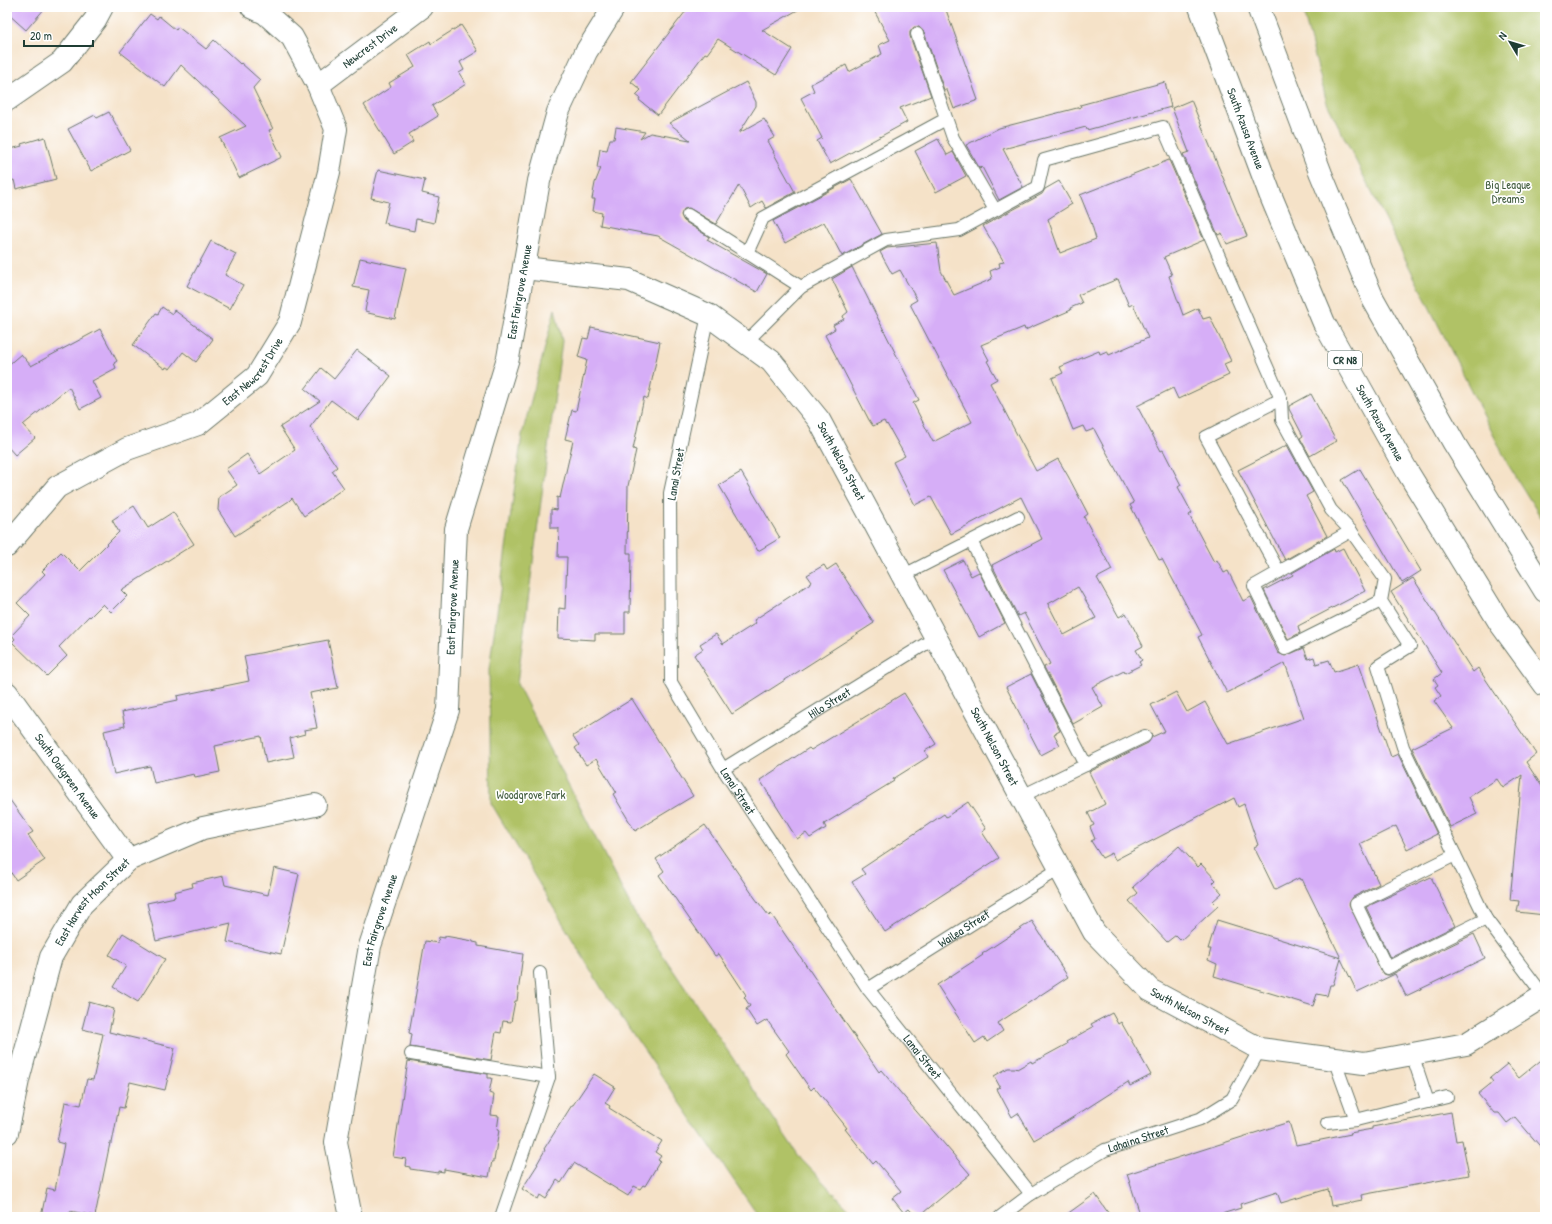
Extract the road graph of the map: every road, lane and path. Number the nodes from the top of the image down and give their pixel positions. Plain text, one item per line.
1 (102, 7) edge
2 (252, 7) edge
3 (422, 7) edge
4 (614, 7) edge
5 (1200, 7) edge
6 (1258, 7) edge
7 (917, 34) dead end
8 (318, 85) junction
9 (7, 100) edge
10 (946, 119) junction
11 (995, 210) junction
12 (688, 215) dead end
13 (747, 252) junction
14 (524, 268) junction
15 (801, 287) junction
16 (708, 315) junction
17 (746, 342) junction
18 (1281, 399) junction
19 (1018, 517) dead end
20 (1351, 531) junction
21 (971, 541) junction
22 (7, 546) edge
23 (1279, 572) junction
24 (902, 576) junction
25 (1545, 591) edge
26 (1381, 601) junction
27 (935, 638) junction
28 (1545, 685) edge
29 (7, 694) edge
30 (1145, 736) dead end
31 (1086, 765) junction
32 (723, 769) junction
33 (1020, 797) junction
34 (315, 805) dead end
35 (1455, 855) junction
36 (128, 860) junction
37 (1059, 869) junction
38 (1486, 919) junction
39 (540, 973) dead end
40 (868, 989) junction
41 (1545, 996) edge
42 (1260, 1049) junction
43 (411, 1054) dead end
44 (1412, 1054) junction
45 (1334, 1059) junction
46 (549, 1077) junction
47 (13, 1079) edge
48 (1447, 1097) dead end
49 (1428, 1102) junction
50 (1356, 1120) junction
51 (1328, 1123) dead end
52 (7, 1133) edge
53 (1031, 1194) junction
54 (351, 1217) edge
55 (501, 1217) edge
56 (1000, 1217) edge

1 - 9 street
2 - 8 street, East Newcrest Drive
3 - 8 street, Newcrest Drive
4 - 14 street, East Fairgrove Avenue
5 - 28 street, South Azusa Avenue / CR N8
6 - 25 street
7 - 10 lane
8 - 22 street, East Newcrest Drive
10 - 11 lane
10 - 13 lane
11 - 15 lane
11 - 18 lane
12 - 13 lane
13 - 15 lane
14 - 16 street, South Nelson Street
14 - 54 street, East Fairgrove Avenue
15 - 17 lane
16 - 17 street, South Nelson Street
16 - 32 lane, Lanai Street
17 - 24 street, South Nelson Street
18 - 20 lane
18 - 23 lane
19 - 21 lane
20 - 23 lane
20 - 26 lane
21 - 24 lane
21 - 31 lane
23 - 26 lane
24 - 27 street, South Nelson Street
26 - 35 lane
27 - 32 lane, Hilo Street
27 - 33 street, South Nelson Street
29 - 36 street, South Oakgreen Avenue
30 - 31 lane
31 - 33 lane
32 - 40 lane, Lanai Street
33 - 37 street, South Nelson Street
34 - 36 street, East Harvest Moon Street
35 - 38 lane
35 - 38 lane
36 - 47 street, East Harvest Moon Street
37 - 40 lane, Wailea Street
37 - 42 street, South Nelson Street
38 - 41 lane
39 - 46 lane
40 - 53 lane, Lanai Street
41 - 44 street, South Nelson Street
42 - 45 street, South Nelson Street
42 - 53 lane, Lahaina Street
43 - 46 lane
44 - 45 street, South Nelson Street
44 - 49 lane
45 - 50 lane
46 - 55 lane
47 - 52 street, East Harvest Moon Street
48 - 49 lane
49 - 50 lane
50 - 51 lane
53 - 56 lane, Lahaina Street

